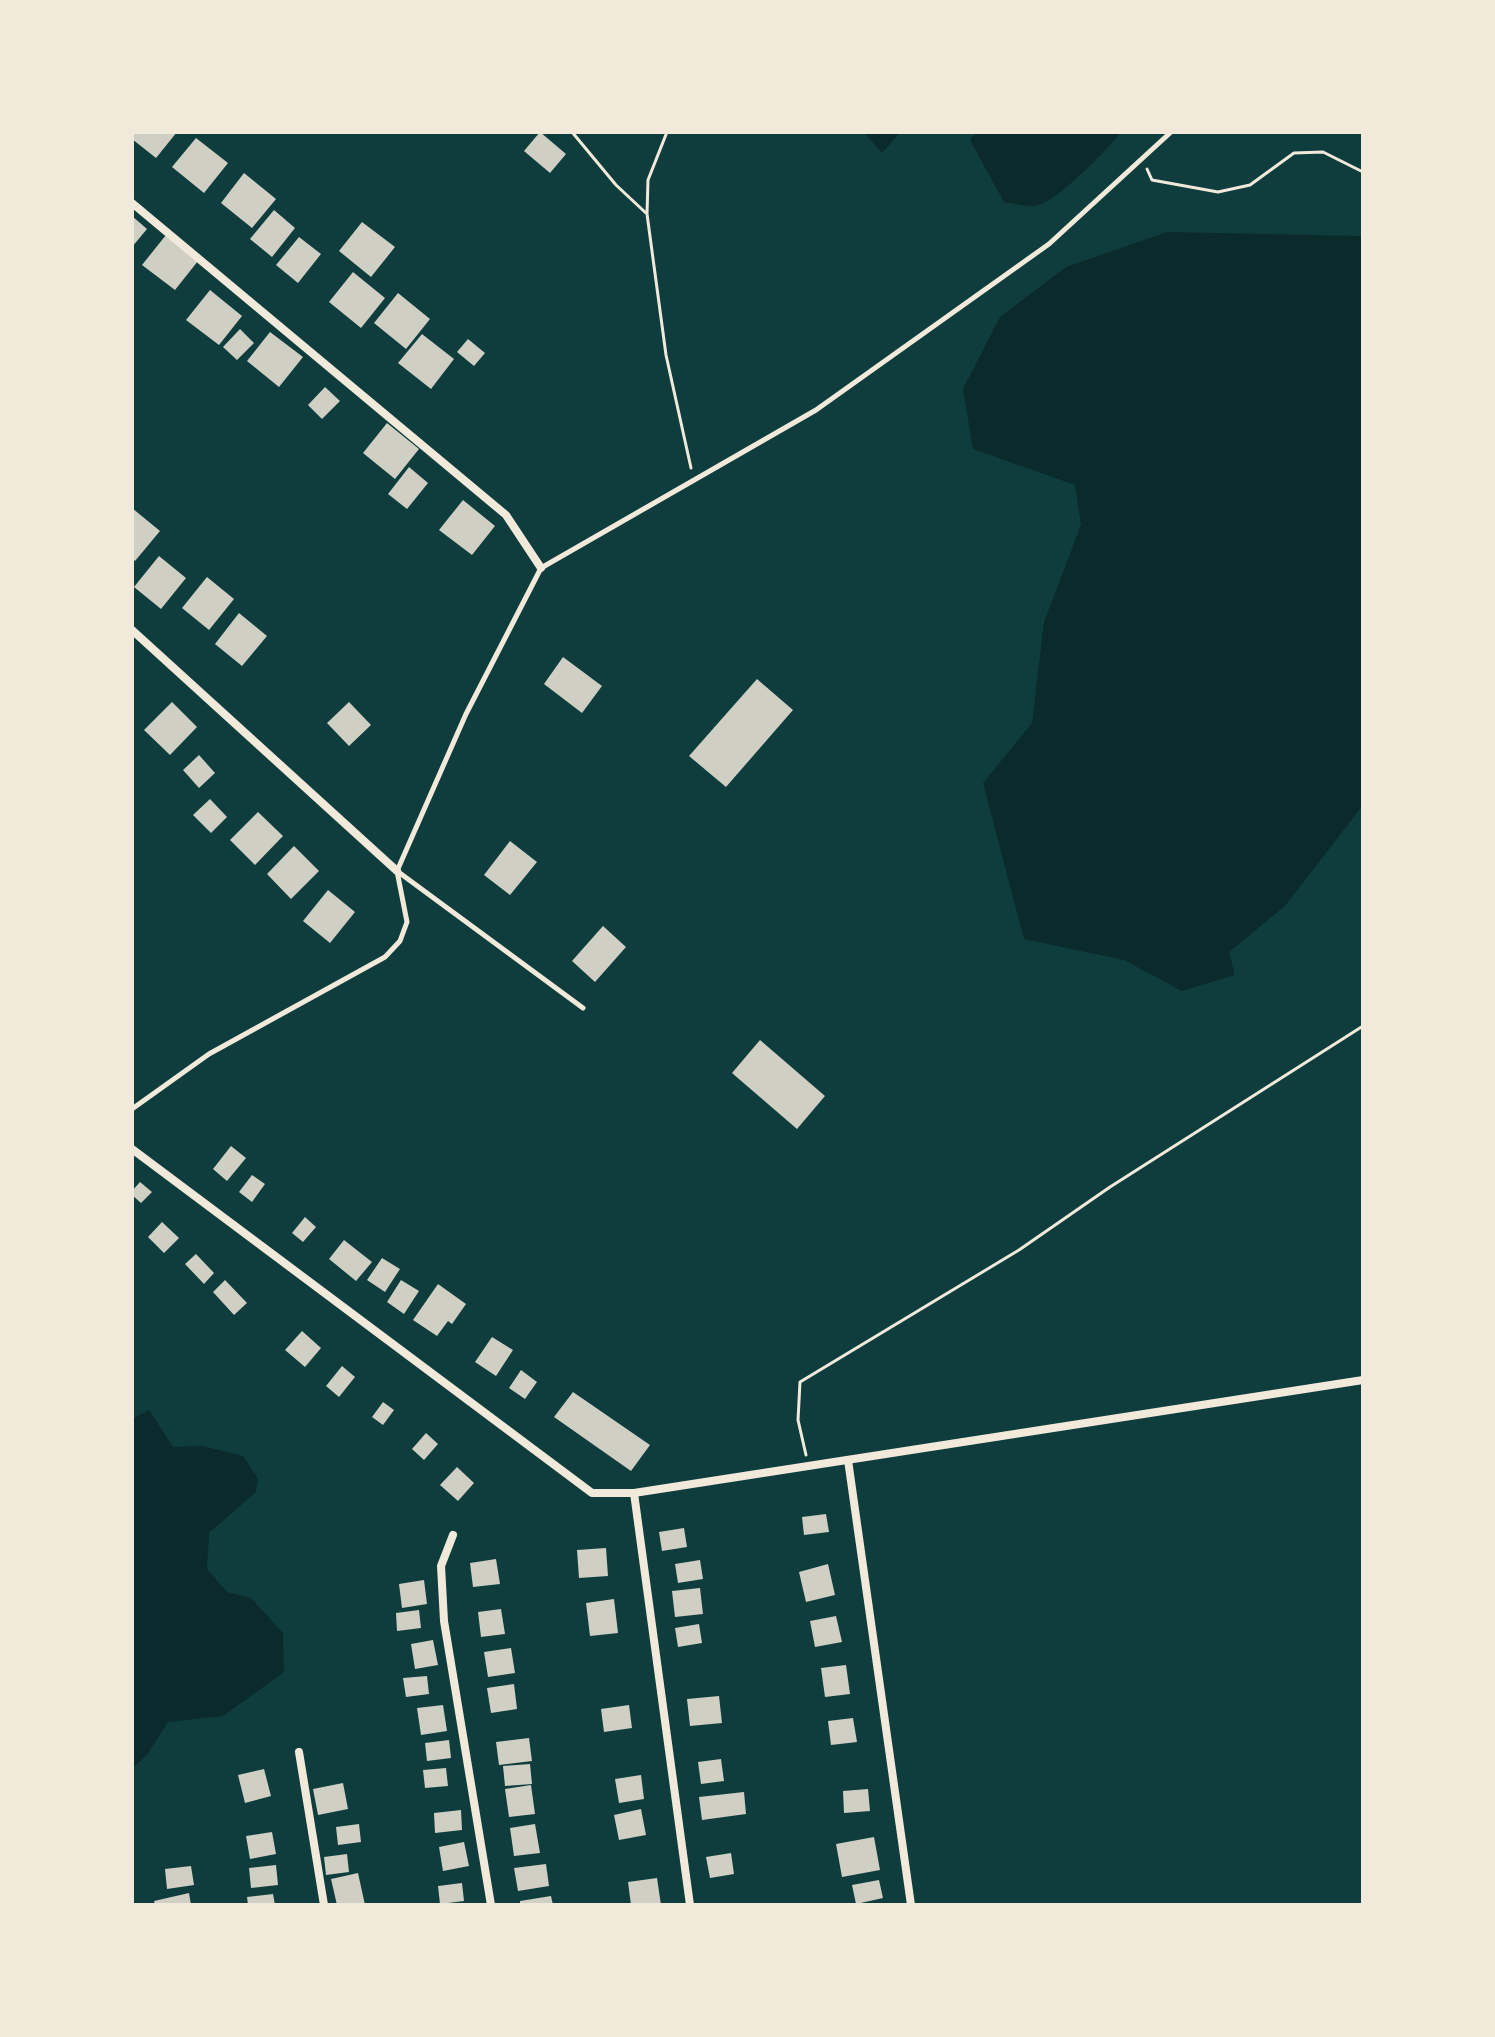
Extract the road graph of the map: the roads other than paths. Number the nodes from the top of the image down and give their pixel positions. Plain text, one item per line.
1 (1171, 132) edge
2 (132, 203) edge
3 (541, 568) junction
4 (132, 630) edge
5 (397, 871) junction
6 (583, 1008) dead end
7 (132, 1109) edge
8 (132, 1149) edge
9 (1363, 1380) edge
10 (848, 1460) junction
11 (634, 1493) junction
12 (453, 1535) dead end
13 (299, 1752) dead end
14 (324, 1905) edge
15 (491, 1905) edge
16 (690, 1905) edge
17 (911, 1905) edge

1 - 3 lane
2 - 3 street
3 - 5 lane
4 - 5 street
5 - 6 lane
5 - 7 lane
8 - 11 street
9 - 10 street
10 - 11 street
10 - 17 street
11 - 16 street
12 - 15 street
13 - 14 street

